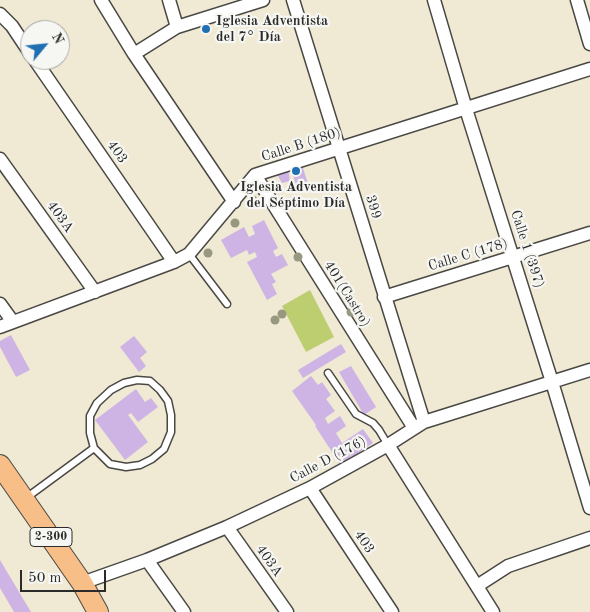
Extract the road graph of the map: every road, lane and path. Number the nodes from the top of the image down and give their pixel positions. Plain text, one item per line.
1 (101, 0) edge
2 (169, 0) edge
3 (264, 0) edge
4 (293, 0) edge
5 (434, 0) edge
6 (577, 0) edge
7 (0, 14) edge
8 (177, 27) junction
9 (20, 38) edge
10 (590, 44) edge
11 (134, 54) junction
12 (590, 68) edge
13 (42, 70) edge
14 (466, 109) junction
15 (339, 148) junction
16 (0, 159) edge
17 (255, 175) junction
18 (234, 202) junction
19 (590, 233) edge
20 (189, 254) junction
21 (514, 257) junction
22 (174, 262) junction
23 (95, 292) junction
24 (384, 296) junction
25 (0, 304) edge
26 (227, 304) dead end
27 (13, 322) junction
28 (0, 327) edge
29 (590, 370) edge
30 (328, 373) dead end
31 (552, 382) junction
32 (419, 425) junction
33 (388, 445) junction
34 (94, 448) junction
35 (1, 467) edge
36 (310, 488) junction
37 (24, 499) junction
38 (590, 508) edge
39 (227, 527) junction
40 (590, 538) edge
41 (146, 560) junction
42 (82, 583) junction
43 (477, 586) junction
44 (98, 612) edge
45 (184, 612) edge
46 (287, 612) edge
47 (392, 612) edge
48 (493, 612) edge

1 - 11 street
2 - 8 street
3 - 8 street
4 - 15 street, 399
5 - 14 street, Calle 1 (397)
6 - 10 street
7 - 9 street
8 - 11 street
11 - 18 street
12 - 14 street, Calle B (180)
13 - 22 street, 403
14 - 15 street, Calle B (180)
14 - 21 street, Calle 1 (397)
15 - 17 street, Calle B (180)
15 - 24 street, 399
16 - 23 street, 403A
17 - 18 street, Calle B (180)
17 - 32 street, 401(Castro)
18 - 20 street, Calle B (180)
19 - 21 street, Calle C (178)
20 - 22 street, Calle B (180)
20 - 26 lane
21 - 24 street, Calle C (178)
21 - 31 street, Calle 1 (397)
22 - 23 street, Calle B (180)
23 - 27 street, Calle B (180)
24 - 32 street, 399
25 - 27 street
27 - 28 street, Calle B (180)
29 - 31 street, Calle D (176)
30 - 33 lane
31 - 32 street, Calle D (176)
31 - 38 street, Calle 1 (397)
32 - 33 street, Calle D (176)
33 - 36 street, Calle D (176)
33 - 43 street
34 - 34 lane
34 - 37 lane
35 - 37 main road, 2-300
36 - 39 street, Calle D (176)
36 - 47 street, 403
37 - 42 main road, 2-300
39 - 41 street, Calle D (176)
39 - 46 street, 403A
40 - 43 street
41 - 42 street, Calle D (176)
41 - 45 street
42 - 44 main road, 2-300
43 - 48 street

